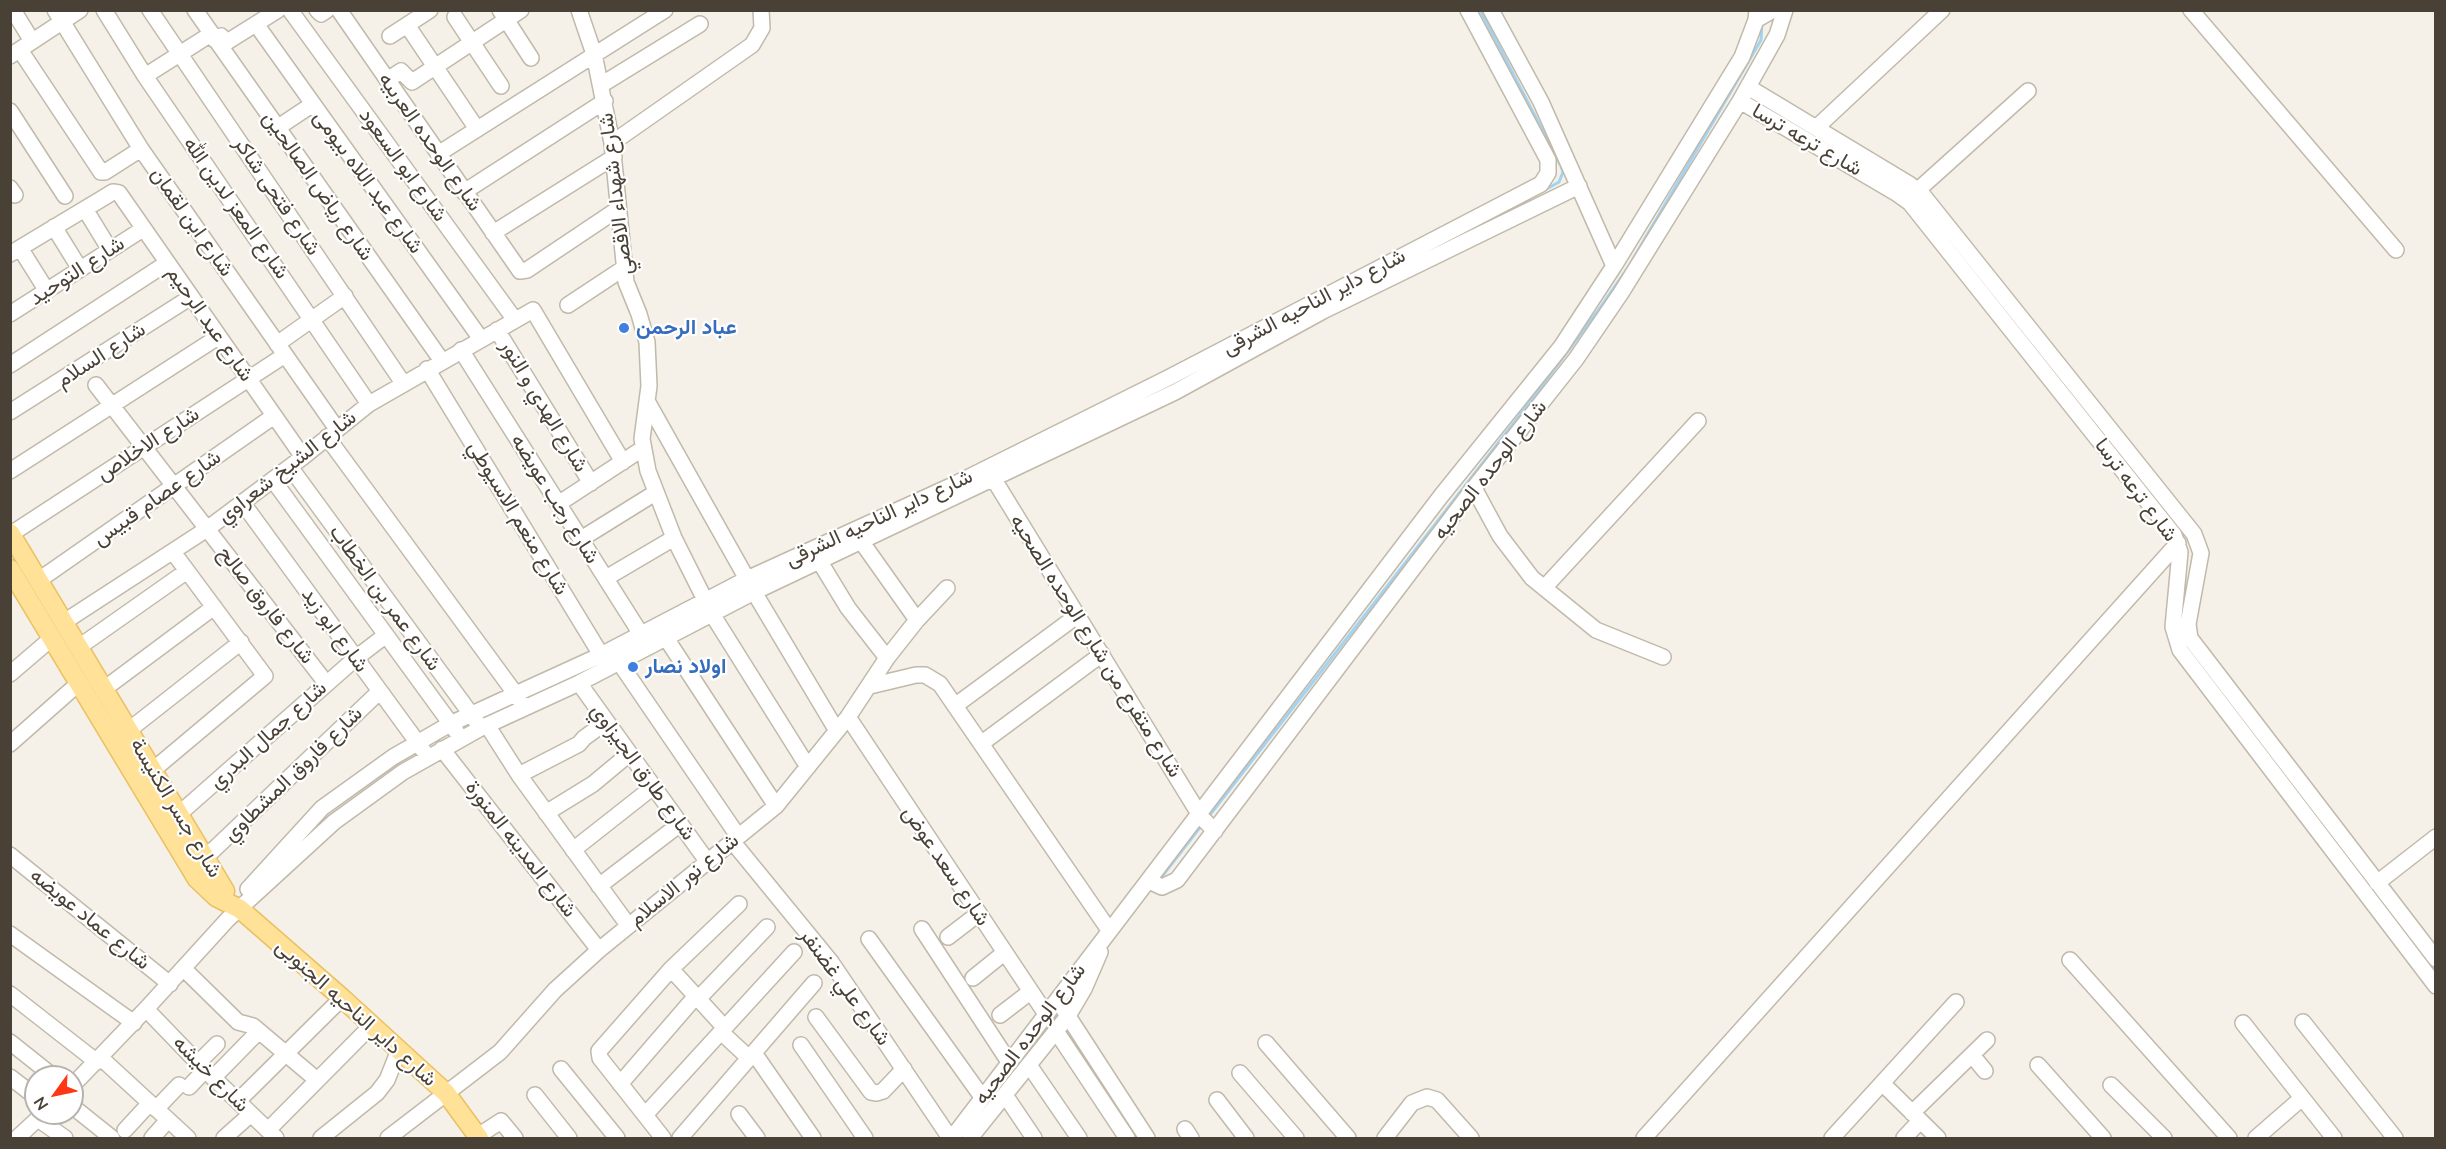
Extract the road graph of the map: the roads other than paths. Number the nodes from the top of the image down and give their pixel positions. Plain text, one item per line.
1 (14, 10) edge
2 (80, 10) edge
3 (104, 10) edge
4 (150, 10) edge
5 (195, 10) edge
6 (278, 10) edge
7 (290, 10) edge
8 (317, 10) edge
9 (327, 10) edge
10 (430, 10) edge
11 (521, 10) edge
12 (579, 10) edge
13 (665, 10) edge
14 (761, 10) edge
15 (1468, 10) edge
16 (1491, 10) edge
17 (1785, 10) edge
18 (1942, 10) edge
19 (2191, 10) edge
20 (346, 13) edge
21 (503, 15) edge
22 (1762, 15) edge
23 (58, 16) edge
24 (455, 16) dead end
25 (256, 24) junction
26 (700, 24) dead end
27 (407, 25) junction
28 (390, 36) dead end
29 (213, 37) junction
30 (473, 43) junction
31 (21, 49) edge
32 (179, 54) junction
33 (594, 54) junction
34 (531, 58) dead end
35 (435, 67) junction
36 (145, 76) junction
37 (387, 80) junction
38 (601, 85) junction
39 (501, 86) dead end
40 (1749, 87) junction
41 (2028, 91) dead end
42 (605, 100) junction
43 (1740, 101) junction
44 (313, 104) junction
45 (10, 111) edge
46 (1714, 121) junction
47 (277, 128) junction
48 (1816, 128) junction
49 (477, 129) junction
50 (1561, 146) junction
51 (141, 149) junction
52 (613, 150) junction
53 (438, 154) junction
54 (1544, 154) junction
55 (1579, 186) junction
56 (1918, 190) junction
57 (464, 192) junction
58 (64, 196) dead end
59 (85, 209) junction
60 (618, 209) junction
61 (54, 227) junction
62 (143, 229) junction
63 (493, 233) junction
64 (110, 250) junction
65 (2396, 250) dead end
66 (15, 251) edge
67 (167, 263) junction
68 (1614, 266) junction
69 (624, 268) junction
70 (80, 269) junction
71 (1612, 288) junction
72 (47, 291) junction
73 (345, 296) junction
74 (191, 297) junction
75 (568, 305) dead end
76 (12, 310) edge
77 (313, 320) junction
78 (515, 320) junction
79 (497, 330) junction
80 (218, 337) junction
81 (481, 339) junction
82 (281, 349) junction
83 (461, 350) junction
84 (1569, 353) junction
85 (442, 361) junction
86 (10, 365) edge
87 (427, 369) junction
88 (248, 379) junction
89 (403, 383) junction
90 (96, 385) dead end
91 (647, 401) junction
92 (369, 404) junction
93 (112, 406) junction
94 (10, 412) edge
95 (274, 416) junction
96 (1698, 421) dead end
97 (332, 433) junction
98 (144, 447) junction
99 (642, 449) junction
100 (303, 457) junction
101 (623, 462) junction
102 (290, 467) junction
103 (10, 471) edge
104 (993, 478) junction
105 (273, 480) junction
106 (591, 483) junction
107 (174, 486) junction
108 (1474, 488) junction
109 (655, 493) junction
110 (242, 502) junction
111 (558, 504) junction
112 (207, 529) junction
113 (11, 534) edge
114 (674, 538) junction
115 (581, 539) junction
116 (861, 542) junction
117 (2178, 543) junction
118 (173, 552) junction
119 (820, 562) junction
120 (10, 569) edge
121 (188, 572) junction
122 (606, 578) junction
123 (39, 580) junction
124 (750, 585) junction
125 (947, 588) dead end
126 (1544, 588) junction
127 (15, 589) edge
128 (2176, 604) junction
129 (214, 607) junction
130 (708, 608) junction
131 (2191, 608) junction
132 (1078, 615) junction
133 (917, 620) junction
134 (64, 622) junction
135 (386, 635) junction
136 (52, 638) junction
137 (666, 638) junction
138 (645, 641) junction
139 (241, 642) junction
140 (79, 647) junction
141 (1102, 654) junction
142 (1663, 657) dead end
143 (356, 658) junction
144 (887, 658) junction
145 (610, 662) junction
146 (10, 674) edge
147 (79, 683) junction
148 (326, 683) junction
149 (579, 683) junction
150 (870, 686) junction
151 (104, 690) junction
152 (380, 691) junction
153 (515, 693) junction
154 (956, 705) junction
155 (525, 708) junction
156 (470, 714) junction
157 (848, 717) junction
158 (606, 723) junction
159 (450, 724) junction
160 (484, 727) junction
161 (129, 730) junction
162 (837, 731) junction
163 (461, 738) junction
164 (418, 742) junction
165 (982, 743) junction
166 (10, 744) edge
167 (442, 749) junction
168 (629, 754) junction
169 (428, 757) junction
170 (808, 766) junction
171 (153, 770) junction
172 (519, 775) junction
173 (653, 787) junction
174 (776, 806) junction
175 (546, 813) junction
176 (179, 814) junction
177 (1206, 822) junction
178 (680, 824) junction
179 (2436, 837) edge
180 (735, 839) junction
181 (573, 850) junction
182 (206, 857) junction
183 (13, 861) edge
184 (707, 861) junction
185 (1149, 881) junction
186 (2377, 883) junction
187 (599, 886) junction
188 (739, 904) dead end
189 (231, 908) junction
190 (978, 914) junction
191 (628, 926) junction
192 (767, 927) dead end
193 (922, 929) dead end
194 (1109, 930) junction
195 (10, 934) edge
196 (948, 938) dead end
197 (869, 939) dead end
198 (2426, 946) junction
199 (599, 950) junction
200 (794, 952) dead end
201 (1004, 953) junction
202 (2413, 956) junction
203 (2436, 959) edge
204 (2070, 960) dead end
205 (184, 969) junction
206 (671, 969) junction
207 (973, 978) dead end
208 (170, 984) junction
209 (814, 984) dead end
210 (2436, 986) edge
211 (1030, 992) junction
212 (10, 994) edge
213 (342, 998) junction
214 (697, 998) junction
215 (1057, 999) junction
216 (1956, 1002) dead end
217 (146, 1009) junction
218 (1046, 1014) junction
219 (1000, 1016) dead end
220 (1068, 1016) junction
221 (816, 1017) dead end
222 (2303, 1022) dead end
223 (134, 1023) junction
224 (2242, 1023) dead end
225 (372, 1025) junction
226 (259, 1030) junction
227 (723, 1030) junction
228 (1056, 1031) junction
229 (1987, 1040) dead end
230 (10, 1042) edge
231 (1266, 1043) dead end
232 (217, 1044) dead end
233 (801, 1045) dead end
234 (399, 1050) junction
235 (286, 1053) junction
236 (752, 1055) junction
237 (1972, 1055) junction
238 (99, 1060) junction
239 (1009, 1062) junction
240 (39, 1065) edge
241 (1029, 1065) junction
242 (2038, 1065) dead end
243 (561, 1069) dead end
244 (904, 1069) junction
245 (205, 1070) junction
246 (1985, 1071) dead end
247 (1240, 1072) dead end
248 (84, 1074) edge
249 (10, 1077) edge
250 (317, 1080) junction
251 (1882, 1083) junction
252 (620, 1084) junction
253 (2111, 1084) dead end
254 (24, 1088) edge
255 (446, 1093) junction
256 (535, 1095) dead end
257 (1005, 1095) junction
258 (982, 1097) junction
259 (2302, 1098) junction
260 (1217, 1100) dead end
261 (238, 1101) junction
262 (153, 1106) junction
263 (84, 1113) edge
264 (250, 1114) junction
265 (739, 1114) dead end
266 (645, 1116) junction
267 (1916, 1117) junction
268 (168, 1120) junction
269 (31, 1125) edge
270 (51, 1125) edge
271 (118, 1134) edge
272 (272, 1134) edge
273 (967, 1135) edge
274 (2329, 1137) edge
275 (17, 1138) edge
276 (65, 1138) edge
277 (152, 1138) edge
278 (188, 1138) edge
279 (224, 1138) edge
280 (321, 1138) edge
281 (388, 1138) edge
282 (477, 1138) edge
283 (515, 1138) edge
284 (569, 1138) edge
285 (617, 1138) edge
286 (663, 1138) edge
287 (680, 1138) edge
288 (757, 1138) edge
289 (813, 1138) edge
290 (865, 1138) edge
291 (1034, 1138) edge
292 (1079, 1138) edge
293 (1127, 1138) edge
294 (1147, 1138) edge
295 (1246, 1138) edge
296 (1296, 1138) edge
297 (1348, 1138) edge
298 (1385, 1138) edge
299 (1471, 1138) edge
300 (1644, 1138) edge
301 (1832, 1138) edge
302 (1904, 1138) edge
303 (1938, 1138) edge
304 (2103, 1138) edge
305 (2164, 1138) edge
306 (2229, 1138) edge
307 (2256, 1138) edge
308 (2395, 1138) edge

1 - 31 street
2 - 23 street
3 - 36 street, شارع المعز لدين الله
4 - 32 street, شارع فتحى شاكر
5 - 29 street, شارع رياض الصالحين
6 - 25 street
7 - 78 street, شارع ابو السعود
8 - 9 street
10 - 27 street
11 - 21 street
12 - 33 street, شارع شهداء الاقصي
13 - 33 street
14 - 52 street
15 - 54 street
16 - 50 street
17 - 40 street, شارع الوحده الصحيه
18 - 48 street
19 - 65 street
20 - 37 street, شارع الوحده العربيه
21 - 30 street
21 - 34 street
22 - 46 street, شارع الوحده الصحيه
23 - 31 street
23 - 51 street, شارع ابن لقمان
24 - 30 street
25 - 29 street
25 - 44 street, شارع عبد اللاه بيومى
26 - 38 street
27 - 28 street
27 - 35 street
29 - 32 street
29 - 47 street, شارع رياض الصالحين
30 - 35 street
30 - 39 street
31 - 51 street
32 - 36 street
32 - 73 street, شارع فتحى شاكر
33 - 38 street, شارع شهداء الاقصي
33 - 49 street
35 - 37 street
35 - 49 street
36 - 77 street, شارع المعز لدين الله
37 - 53 street, شارع الوحده العربيه
38 - 42 street, شارع شهداء الاقصي
40 - 43 street, شارع الوحده الصحيه
40 - 48 street, شارع ترعه ترسا
41 - 56 street
42 - 52 street, شارع شهداء الاقصي
42 - 57 street
43 - 46 street, شارع الوحده الصحيه
43 - 117 street, شارع ترعه ترسا
44 - 47 street
44 - 81 street, شارع عبد اللاه بيومى
45 - 58 street
46 - 68 street, شارع الوحده الصحيه
46 - 71 street, شارع الوحده الصحيه
47 - 85 street, شارع رياض الصالحين
48 - 56 street, شارع ترعه ترسا
49 - 53 street
50 - 54 street
50 - 55 street
51 - 82 street, شارع ابن لقمان
52 - 60 street, شارع شهداء الاقصي
52 - 63 street
53 - 57 street, شارع الوحده العربيه
54 - 124 street, شارع داير الناحيه الشرقى
55 - 68 street
55 - 104 street, شارع داير الناحيه الشرقى
56 - 131 street, شارع ترعه ترسا
57 - 63 street, شارع الوحده العربيه
59 - 61 street
59 - 62 street, شارع عبد الرحيم
59 - 64 street
60 - 63 street, شارع الوحده العربيه
60 - 69 street, شارع شهداء الاقصي
61 - 66 street
61 - 70 street
62 - 64 street, شارع التوحيد
62 - 67 street, شارع عبد الرحيم
64 - 70 street, شارع التوحيد
66 - 72 street
67 - 74 street, شارع عبد الرحيم
67 - 86 street
68 - 71 street, شارع الوحده الصحيه
69 - 75 street
69 - 91 street, شارع شهداء الاقصي
70 - 72 street, شارع التوحيد
71 - 84 street, شارع الوحده الصحيه
72 - 76 street, شارع التوحيد
73 - 77 street, شارع الاخلاص
73 - 89 street, شارع فتحى شاكر
74 - 80 street, شارع عبد الرحيم
74 - 94 street, شارع السلام
77 - 82 street, شارع الاخلاص
77 - 92 street, شارع المعز لدين الله
78 - 79 street, شارع الشيخ شعراوي
78 - 101 street
79 - 81 street, شارع الشيخ شعراوي
79 - 106 street, شارع الهدي و النور
80 - 88 street, شارع عبد الرحيم
80 - 93 street
81 - 83 street, شارع الشيخ شعراوي
82 - 88 street, شارع الاخلاص
82 - 97 street, شارع ابن لقمان
83 - 85 street, شارع الشيخ شعراوي
83 - 111 street, شارع رجب عويضه
84 - 108 street, شارع الوحده الصحيه
84 - 177 street, شارع الوحده الصحيه
85 - 87 street, شارع الشيخ شعراوي
87 - 89 street, شارع الشيخ شعراوي
87 - 145 street, شارع منعم الاسيوطي
88 - 95 street, شارع عبد الرحيم
88 - 98 street, شارع الاخلاص
89 - 92 street, شارع الشيخ شعراوي
90 - 93 street, شارع فاروق صالح
91 - 99 street, شارع شهداء الاقصي
91 - 124 street
92 - 97 street, شارع الشيخ شعراوي
93 - 98 street, شارع فاروق صالح
93 - 103 street
95 - 100 street, شارع عبد الرحيم
95 - 107 street, شارع عصام قبيس
96 - 126 street
97 - 100 street, شارع الشيخ شعراوي
97 - 153 street
98 - 107 street, شارع فاروق صالح
98 - 113 street, شارع الاخلاص
99 - 101 street
99 - 109 street, شارع شهداء الاقصي
100 - 102 street, شارع الشيخ شعراوي
101 - 106 street
102 - 105 street, شارع الشيخ شعراوي
102 - 156 street, شارع عمر بن الخطاب
104 - 116 street, شارع داير الناحيه الشرقى
104 - 132 street, شارع متفرع من شارع الوحده الصحيه
105 - 110 street, شارع الشيخ شعراوي
105 - 135 street
106 - 111 street
107 - 112 street, شارع فاروق صالح
107 - 123 street, شارع عصام قبيس
108 - 126 street
108 - 177 street, شارع الوحده الصحيه
109 - 114 street, شارع شهداء الاقصي
109 - 115 street
110 - 112 street, شارع الشيخ شعراوي
110 - 143 street, شارع ابو زيد
111 - 115 street, شارع رجب عويضه
112 - 118 street, شارع الشيخ شعراوي
112 - 148 street, شارع فاروق صالح
113 - 123 main road, شارع جسر الكنيسة
114 - 122 street
114 - 130 street, شارع شهداء الاقصي
115 - 122 street, شارع رجب عويضه
116 - 119 street, شارع داير الناحيه الشرقى
116 - 133 street
117 - 128 street, شارع ترعه ترسا
117 - 300 street
118 - 121 street
118 - 134 street, شارع الشيخ شعراوي
119 - 124 street, شارع داير الناحيه الشرقى
119 - 144 street
120 - 127 main road, شارع جسر الكنيسة
121 - 129 street
121 - 140 street
122 - 138 street, شارع رجب عويضه
123 - 134 main road, شارع جسر الكنيسة
124 - 130 street, شارع داير الناحيه الشرقى
124 - 162 street
125 - 133 street, شارع نور الاسلام
126 - 142 street
127 - 136 main road, شارع جسر الكنيسة
128 - 131 street
128 - 202 street, شارع ترعه ترسا
129 - 139 street
129 - 151 street
130 - 137 street, شارع داير الناحيه الشرقى
130 - 138 street, شارع داير الناحيه الشرقى
130 - 170 street, شارع شهداء الاقصي
131 - 186 street, شارع ترعه ترسا
132 - 141 street, شارع متفرع من شارع الوحده الصحيه
132 - 154 street
133 - 144 street, شارع نور الاسلام
134 - 140 main road, شارع جسر الكنيسة
135 - 143 street, شارع جمال البدري
135 - 159 street
136 - 146 street
136 - 147 main road, شارع جسر الكنيسة
137 - 138 street, شارع داير الناحيه الشرقى
137 - 174 street
138 - 145 street, شارع داير الناحيه الشرقى
139 - 161 street
139 - 171 street
140 - 151 main road, شارع جسر الكنيسة
141 - 165 street
141 - 177 street, شارع متفرع من شارع الوحده الصحيه
143 - 148 street, شارع جمال البدري
143 - 152 street, شارع ابو زيد
144 - 150 street, شارع نور الاسلام
145 - 149 street, شارع داير الناحيه الشرقى
145 - 153 street, شارع داير الناحيه الشرقى
145 - 180 street, شارع منعم الاسيوطي
147 - 166 street
147 - 189 main road, شارع جسر الكنيسة
148 - 176 street, شارع جمال البدري
149 - 155 street, شارع داير الناحيه الشرقى
149 - 158 street, شارع طارق الجيزاوي
150 - 154 street
150 - 157 street, شارع نور الاسلام
151 - 161 main road, شارع جسر الكنيسة
152 - 164 street, شارع ابو زيد
152 - 182 street, شارع فاروق المشطاوي
153 - 155 street
153 - 156 street, شارع داير الناحيه الشرقى
154 - 165 street
155 - 160 street, شارع داير الناحيه الشرقى
156 - 159 street, شارع داير الناحيه الشرقى
156 - 160 street, شارع عمر بن الخطاب
157 - 162 street, شارع نور الاسلام
157 - 190 street, شارع سعد عوض
158 - 168 street, شارع طارق الجيزاوي
158 - 172 street
159 - 163 street
159 - 164 street, شارع داير الناحيه الشرقى
160 - 163 street, شارع داير الناحيه الشرقى
160 - 172 street, شارع عمر بن الخطاب
161 - 171 main road, شارع جسر الكنيسة
162 - 170 street, شارع نور الاسلام
163 - 167 street, شارع داير الناحيه الشرقى
164 - 169 street, شارع ابو زيد
164 - 189 street, شارع داير الناحيه الشرقى
165 - 194 street
167 - 169 street, شارع داير الناحيه الشرقى
167 - 199 street, شارع المدينه المنورة
168 - 173 street, شارع طارق الجيزاوي
168 - 175 street
169 - 189 street, شارع داير الناحيه الشرقى
170 - 174 street, شارع نور الاسلام
171 - 176 main road, شارع جسر الكنيسة
172 - 175 street, شارع عمر بن الخطاب
173 - 178 street, شارع طارق الجيزاوي
173 - 181 street
174 - 180 street, شارع نور الاسلام
175 - 181 street, شارع عمر بن الخطاب
176 - 182 main road, شارع جسر الكنيسة
177 - 185 street, شارع الوحده الصحيه
177 - 185 street, شارع الوحده الصحيه
178 - 184 street, شارع طارق الجيزاوي
178 - 187 street
179 - 186 street
180 - 184 street, شارع نور الاسلام
180 - 244 street, شارع علي غضنفر
181 - 187 street, شارع عمر بن الخطاب
182 - 189 main road, شارع جسر الكنيسة
183 - 208 street, شارع عماد عويضه
184 - 191 street, شارع نور الاسلام
185 - 194 street, شارع الوحده الصحيه
186 - 198 street, شارع ترعه ترسا
187 - 191 street, شارع عمر بن الخطاب
188 - 206 street
189 - 205 street, شارع داير الناحيه الشرقى
189 - 213 main road, شارع داير الناحيه الجنوبى
190 - 196 street
190 - 201 street, شارع سعد عوض
191 - 199 street, شارع نور الاسلام
192 - 214 street
193 - 239 street
194 - 215 street, شارع الوحده الصحيه
194 - 220 street, شارع الوحده الصحيه
195 - 223 street
197 - 258 street
198 - 202 street
198 - 203 street, شارع ترعه ترسا
199 - 255 street, شارع نور الاسلام
200 - 227 street
201 - 207 street
201 - 211 street, شارع سعد عوض
202 - 210 street, شارع ترعه ترسا
204 - 306 street
205 - 208 street, شارع داير الناحيه الشرقى
205 - 226 street
206 - 214 street
206 - 252 street
208 - 217 street, شارع داير الناحيه الشرقى
209 - 236 street
211 - 218 street, شارع سعد عوض
211 - 219 street
212 - 238 street
213 - 225 main road, شارع داير الناحيه الجنوبى
213 - 235 street
214 - 227 street
214 - 252 street
215 - 218 street, شارع الوحده الصحيه
215 - 220 street
216 - 251 street
217 - 223 street, شارع داير الناحيه الشرقى
217 - 245 street, شارع خيشه
218 - 239 street, شارع الوحده الصحيه
220 - 228 street, شارع الوحده الصحيه
220 - 294 street
221 - 244 street
222 - 308 street
223 - 238 street, شارع داير الناحيه الشرقى
224 - 259 street
225 - 234 main road, شارع داير الناحيه الجنوبى
225 - 250 street
226 - 235 street
226 - 245 street
227 - 236 street
227 - 266 street
228 - 241 street, شارع الوحده الصحيه
228 - 293 street
229 - 237 street
230 - 240 street
231 - 297 street
232 - 245 street
233 - 290 street
234 - 255 main road, شارع داير الناحيه الجنوبى
234 - 280 street
235 - 250 street
235 - 261 street
236 - 287 street
236 - 289 street
237 - 246 street
237 - 267 street
238 - 248 street, شارع داير الناحيه الشرقى
238 - 262 street
239 - 258 street, شارع الوحده الصحيه
241 - 257 street, شارع الوحده الصحيه
241 - 292 street
242 - 304 street
243 - 285 street
244 - 273 street, شارع علي غضنفر
245 - 261 street, شارع خيشه
245 - 262 street
247 - 296 street
249 - 254 street
250 - 272 street
251 - 267 street
251 - 301 street
252 - 266 street
253 - 305 street
255 - 281 street, شارع نور الاسلام
255 - 282 main road, شارع داير الناحيه الجنوبى
256 - 284 street
257 - 273 street, شارع الوحده الصحيه
257 - 291 street
258 - 273 street, شارع الوحده الصحيه
259 - 274 street
259 - 307 street
260 - 295 street
261 - 264 street, شارع خيشه
262 - 268 street
262 - 271 street
263 - 271 street
264 - 272 street, شارع خيشه
264 - 279 street
265 - 288 street
266 - 286 street
267 - 302 street
267 - 303 street
268 - 277 street
268 - 278 street
269 - 275 street
270 - 276 street
282 - 283 street
298 - 299 street

